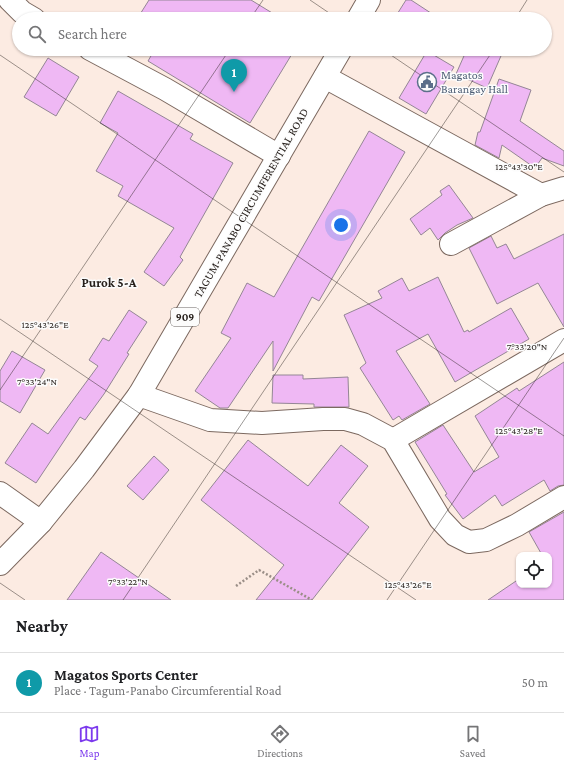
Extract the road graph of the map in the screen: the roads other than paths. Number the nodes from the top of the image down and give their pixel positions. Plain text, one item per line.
1 (10, 0) edge
2 (369, 0) edge
3 (22, 12) edge
4 (362, 12) edge
5 (103, 56) edge
6 (337, 56) edge
7 (325, 77) junction
8 (279, 156) junction
9 (564, 188) edge
10 (541, 195) junction
11 (451, 244) dead end
12 (564, 340) edge
13 (139, 395) junction
14 (394, 440) junction
15 (0, 493) edge
16 (564, 497) edge
17 (41, 522) junction
18 (0, 564) edge

1 - 3 main road
2 - 4 main road
5 - 8 main road
6 - 7 main road, TAGUM-PANABO CIRCUMFERENTIAL ROAD / 909
7 - 8 main road, TAGUM-PANABO CIRCUMFERENTIAL ROAD / 909
7 - 10 main road
8 - 13 main road, TAGUM-PANABO CIRCUMFERENTIAL ROAD / 909
9 - 10 main road
10 - 11 main road
12 - 14 main road
13 - 14 main road
13 - 17 main road, TAGUM-PANABO CIRCUMFERENTIAL ROAD / 909
14 - 16 main road
15 - 17 main road
17 - 18 main road, TAGUM-PANABO CIRCUMFERENTIAL ROAD / 909

